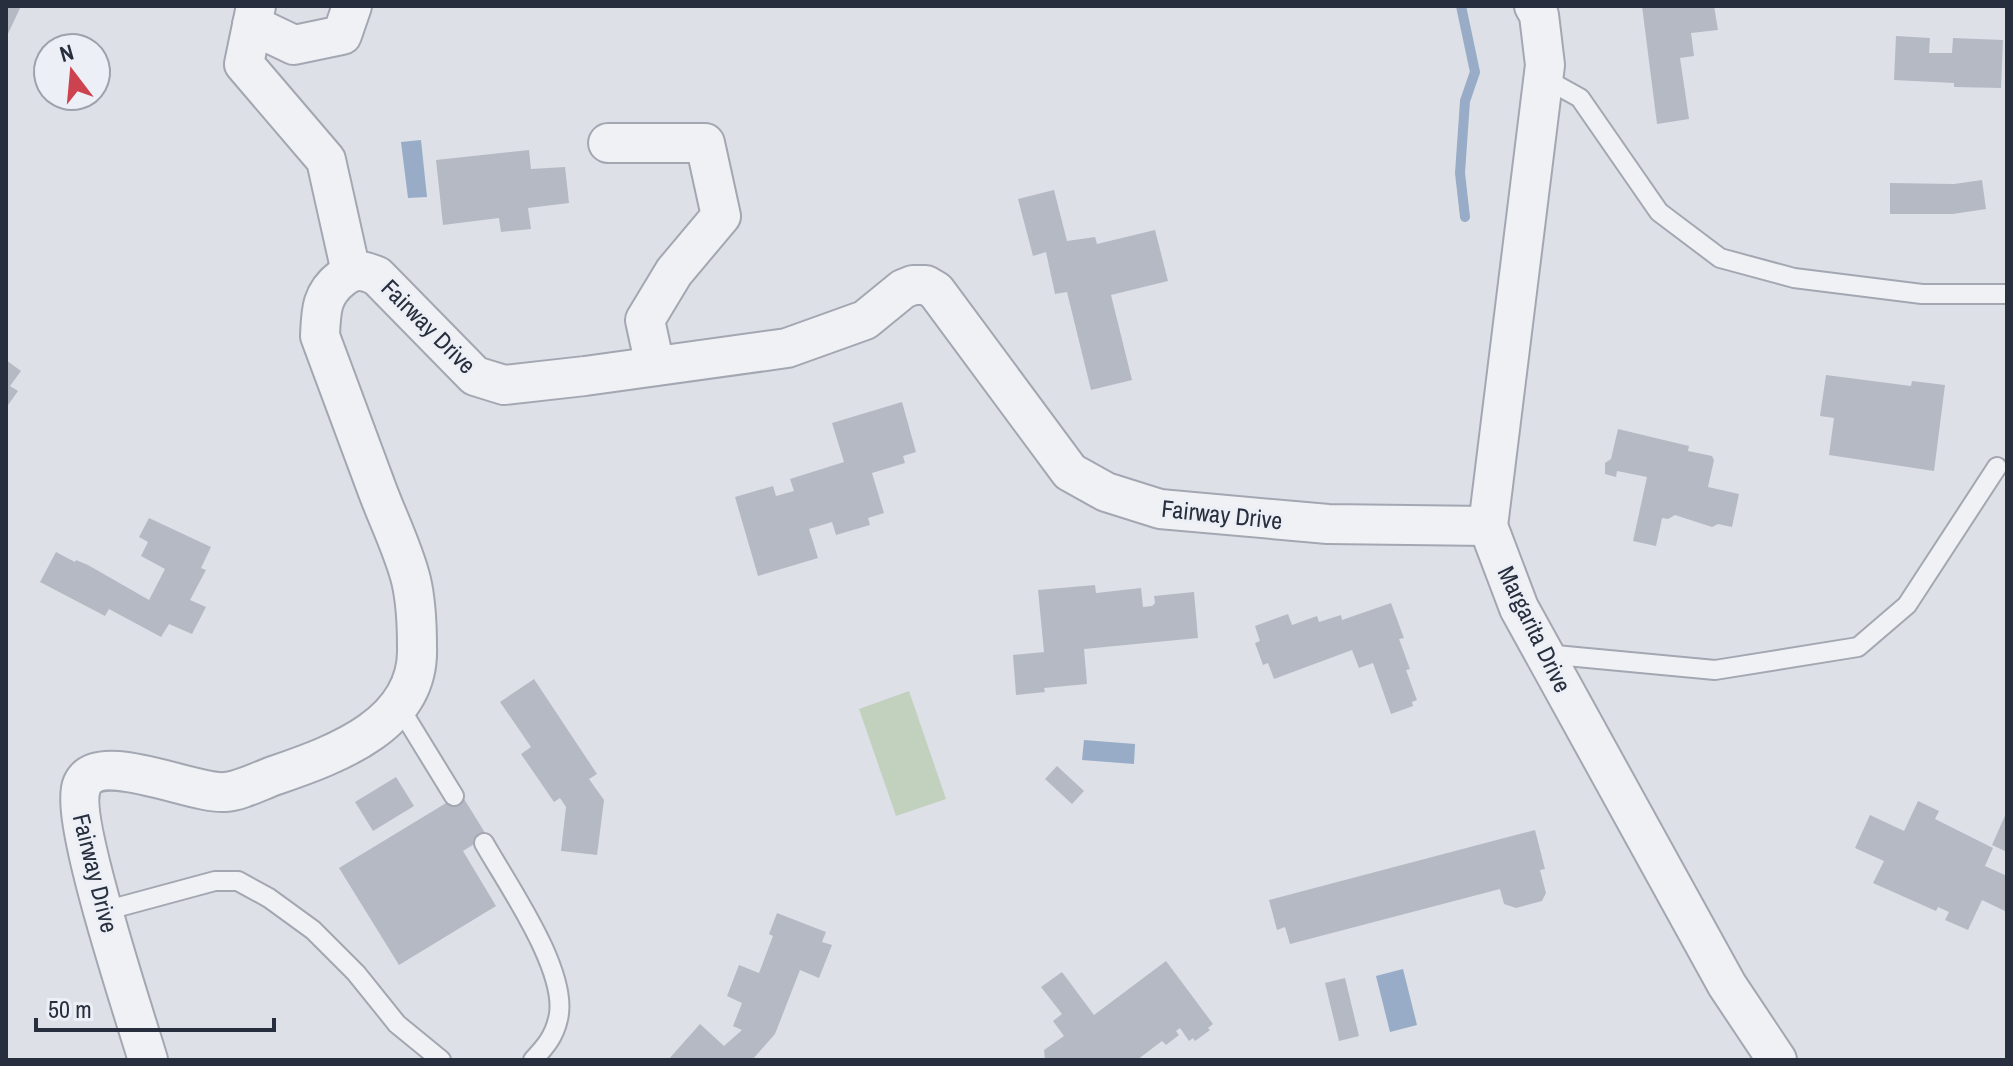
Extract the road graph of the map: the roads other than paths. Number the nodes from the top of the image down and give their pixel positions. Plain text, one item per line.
1 (352, 6) edge
2 (1534, 6) edge
3 (254, 15) edge
4 (1544, 78) junction
5 (608, 143) dead end
6 (351, 272) junction
7 (2007, 294) edge
8 (655, 366) junction
9 (1997, 467) dead end
10 (1488, 526) junction
11 (1545, 654) junction
12 (400, 708) junction
13 (454, 796) dead end
14 (484, 843) dead end
15 (104, 911) junction
16 (148, 1060) edge
17 (441, 1060) edge
18 (533, 1060) edge
19 (1777, 1060) edge

1 - 3 street
2 - 4 street, Margarita Drive
3 - 6 street
4 - 7 lane
4 - 10 street, Margarita Drive
5 - 8 street
6 - 8 street, Fairway Drive
6 - 12 street, Fairway Drive
8 - 10 street, Fairway Drive
9 - 11 lane
10 - 11 street, Margarita Drive
11 - 19 street, Margarita Drive
12 - 13 lane
12 - 15 street, Fairway Drive
14 - 18 lane
15 - 16 street, Fairway Drive
15 - 17 lane

